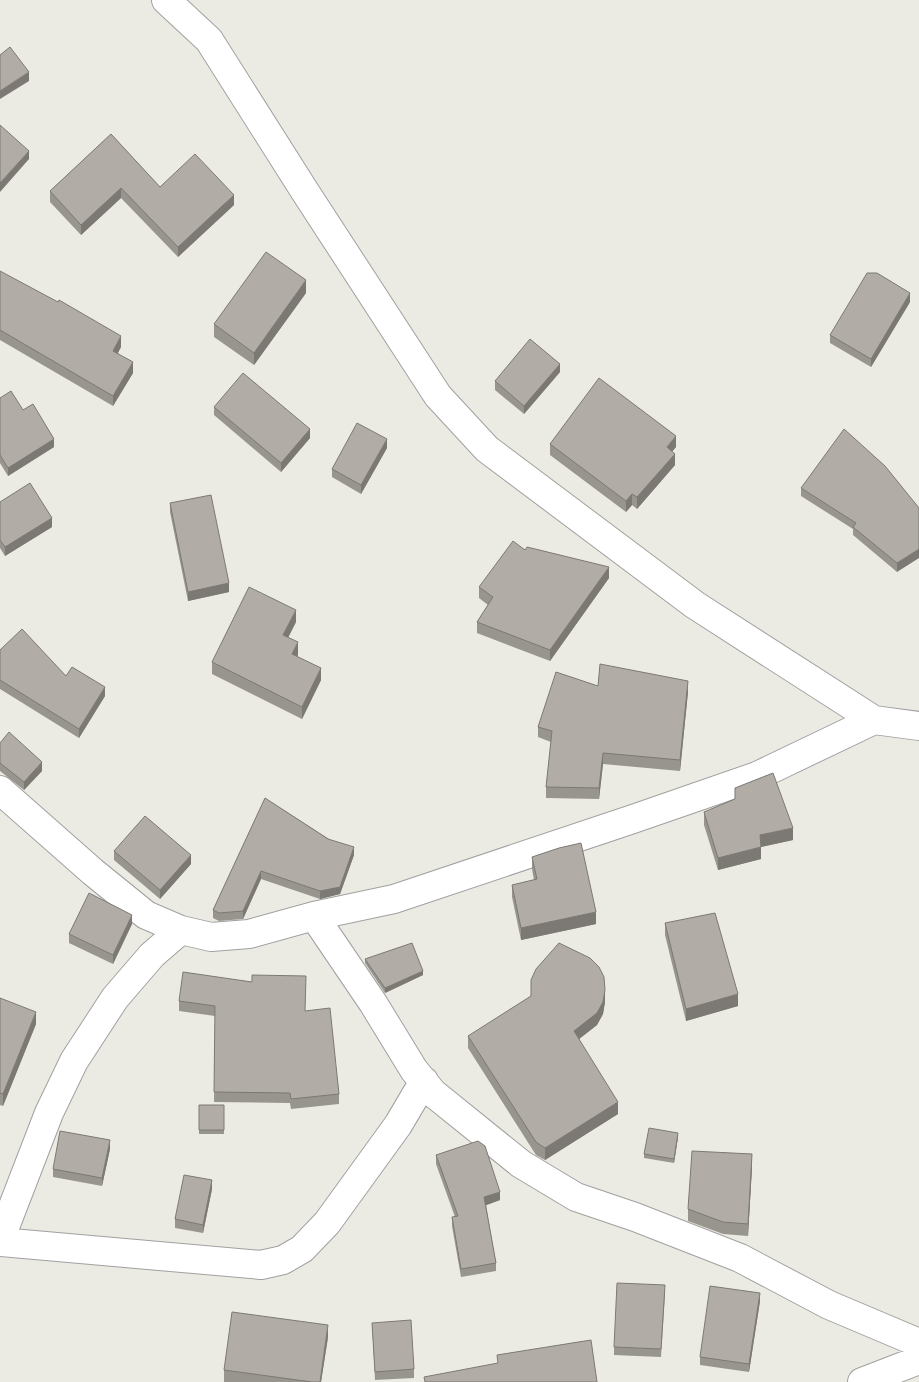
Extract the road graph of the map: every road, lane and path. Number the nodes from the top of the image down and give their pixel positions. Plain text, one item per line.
1 (166, 0) edge
2 (874, 720) junction
3 (919, 726) edge
4 (0, 790) edge
5 (314, 916) junction
6 (181, 930) junction
7 (424, 1081) junction
8 (0, 1241) edge
9 (919, 1343) edge
10 (919, 1360) edge
11 (862, 1382) edge

1 - 2 street
2 - 3 street
2 - 5 street
4 - 6 street
5 - 6 street
5 - 7 street
6 - 8 street
7 - 8 street
7 - 9 street
10 - 11 street

